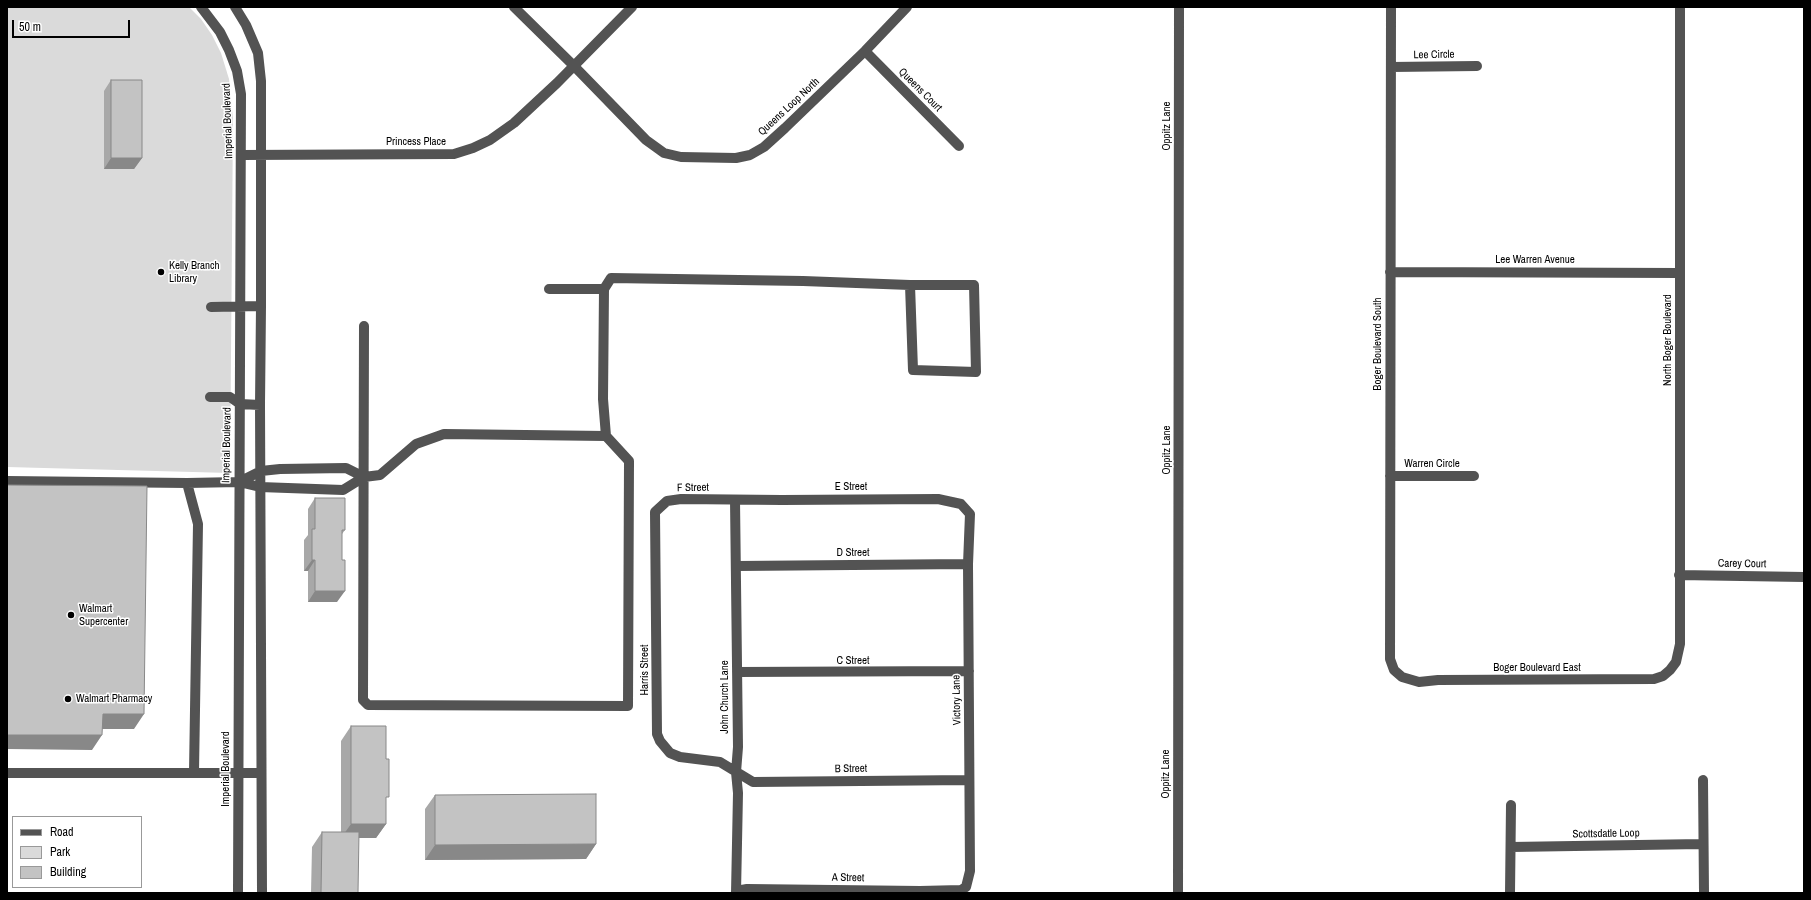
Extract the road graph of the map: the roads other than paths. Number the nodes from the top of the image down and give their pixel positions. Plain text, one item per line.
1 (201, 7) edge
2 (235, 7) edge
3 (514, 7) edge
4 (632, 7) edge
5 (907, 7) edge
6 (1179, 7) edge
7 (1391, 7) edge
8 (1680, 7) edge
9 (865, 51) junction
10 (573, 64) junction
11 (1477, 66) dead end
12 (1391, 67) junction
13 (959, 146) dead end
14 (242, 155) junction
15 (262, 155) junction
16 (1390, 272) junction
17 (1680, 273) junction
18 (910, 285) junction
19 (549, 289) dead end
20 (604, 289) junction
21 (261, 306) junction
22 (211, 307) dead end
23 (240, 308) junction
24 (364, 326) dead end
25 (210, 397) dead end
26 (240, 404) junction
27 (260, 405) junction
28 (606, 436) junction
29 (261, 471) junction
30 (1390, 476) junction
31 (1474, 476) dead end
32 (364, 477) junction
33 (7, 481) edge
34 (239, 482) junction
35 (187, 483) junction
36 (260, 487) junction
37 (735, 500) junction
38 (964, 507) joint
39 (655, 512) joint
40 (968, 564) junction
41 (737, 566) junction
42 (1679, 575) junction
43 (1804, 577) edge
44 (1670, 670) joint
45 (737, 672) junction
46 (969, 672) junction
47 (1402, 677) joint
48 (194, 772) junction
49 (238, 772) junction
50 (736, 772) junction
51 (7, 773) edge
52 (261, 773) junction
53 (969, 780) junction
54 (1703, 780) dead end
55 (1511, 805) dead end
56 (1702, 844) junction
57 (1511, 847) junction
58 (961, 890) joint
59 (836, 891) edge
60 (736, 892) edge
61 (238, 893) edge
62 (262, 893) edge
63 (1178, 893) edge
64 (1510, 893) edge
65 (1704, 893) edge

1 - 14 street, Imperial Boulevard
2 - 15 street
3 - 10 street, Queens Loop North
4 - 10 street, Princess Place
5 - 9 street, Queens Loop North
6 - 63 street, Oppitz Lane
7 - 12 street, Boger Boulevard South
8 - 17 street, North Boger Boulevard
9 - 10 street, Queens Loop North
9 - 13 street, Queens Court
10 - 15 street, Princess Place
11 - 12 street, Lee Circle
12 - 16 street, Boger Boulevard South
14 - 15 street, Princess Place
14 - 23 street, Imperial Boulevard
15 - 21 street
16 - 17 street, Lee Warren Avenue
16 - 30 street, Boger Boulevard South
17 - 42 street, North Boger Boulevard
18 - 18 street
18 - 20 street
19 - 20 street
20 - 28 street
21 - 23 street
21 - 27 street
22 - 23 street
23 - 26 street, Imperial Boulevard
24 - 32 street
25 - 26 street
26 - 27 street
26 - 34 street, Imperial Boulevard
27 - 29 street
28 - 32 street
28 - 32 street
29 - 32 street
29 - 34 street
29 - 36 street
30 - 31 street, Warren Circle
30 - 47 street, Boger Boulevard South
32 - 36 street
33 - 35 street
34 - 35 street
34 - 36 street
34 - 49 street, Imperial Boulevard
35 - 48 street
36 - 52 street
37 - 38 street, E Street
37 - 39 street, F Street
37 - 41 street, John Church Lane
38 - 40 street, Victory Lane
39 - 50 street, Harris Street
40 - 41 street, D Street
40 - 46 street, Victory Lane
41 - 45 street, John Church Lane
42 - 43 street, Carey Court
42 - 44 street, North Boger Boulevard
44 - 47 street, Boger Boulevard East
45 - 46 street, C Street
45 - 50 street, John Church Lane
46 - 53 street, Victory Lane
48 - 49 street
48 - 51 street
49 - 52 street
49 - 61 street, Imperial Boulevard
50 - 53 street, B Street
50 - 60 street, John Church Lane
52 - 62 street
53 - 58 street, Victory Lane
54 - 56 street
55 - 57 street
56 - 57 street, Scottsdatle Loop
56 - 65 street
57 - 64 street
58 - 59 street, A Street
59 - 60 street, A Street

